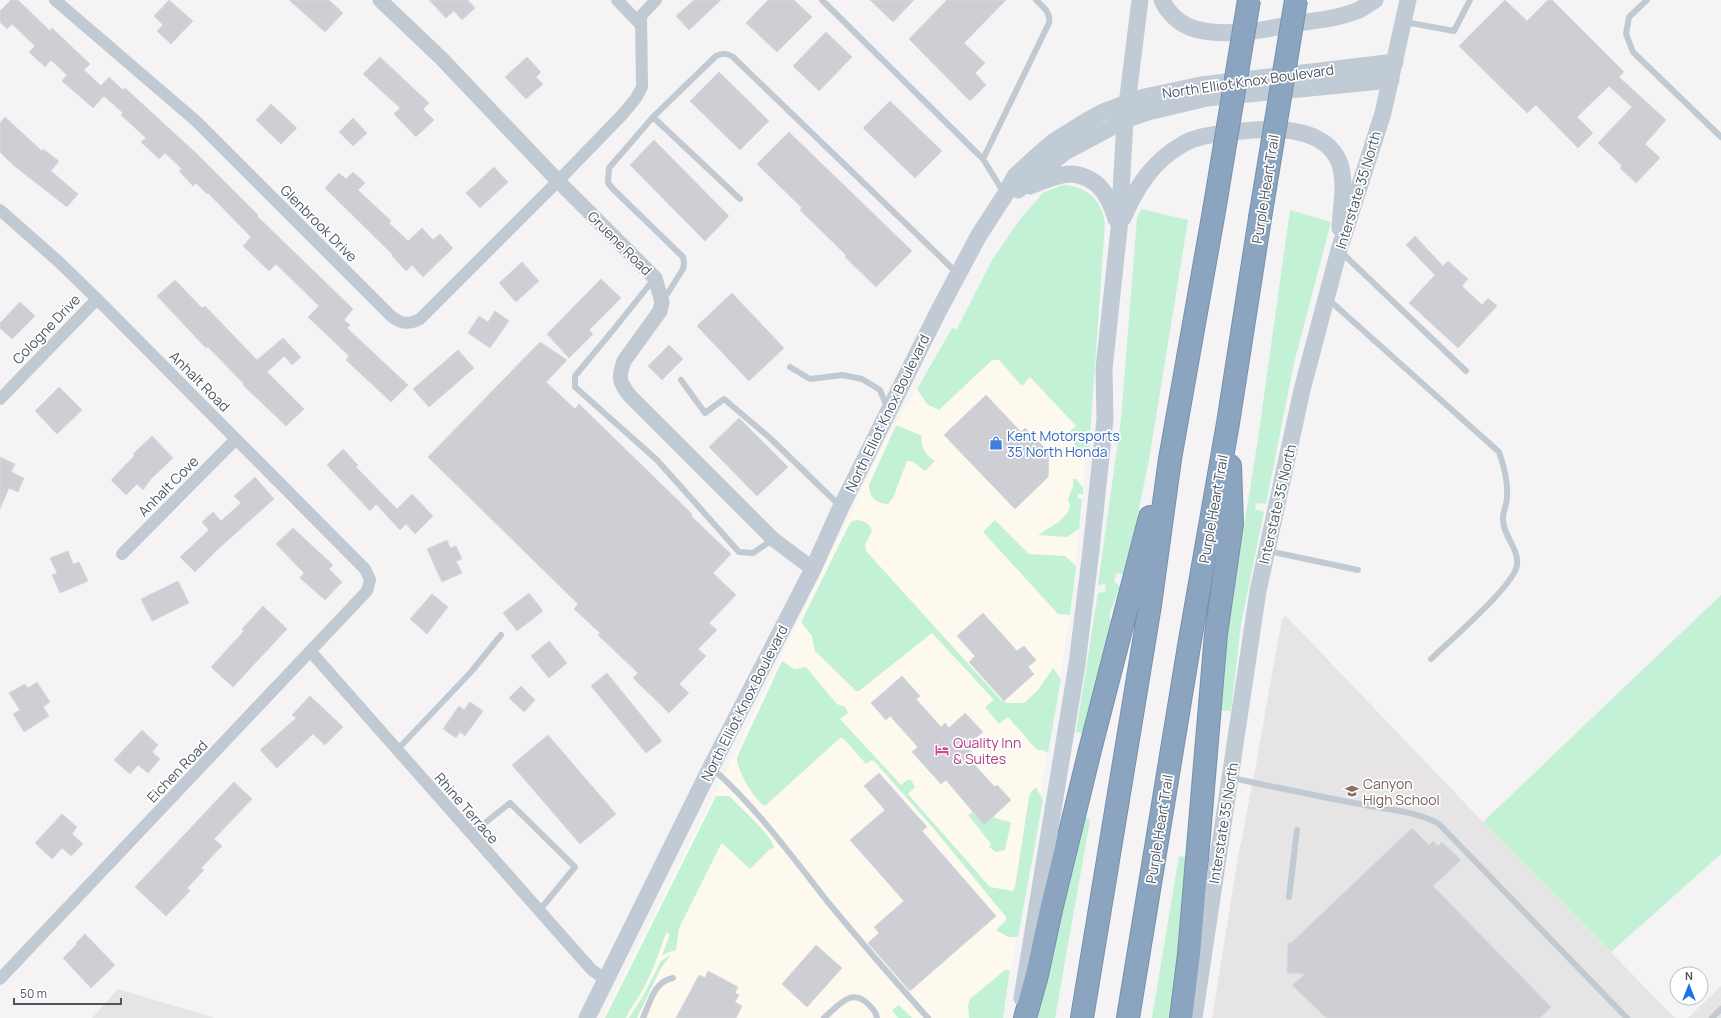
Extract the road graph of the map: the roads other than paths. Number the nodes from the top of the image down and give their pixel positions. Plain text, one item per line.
1 (55, 0) edge
2 (380, 0) edge
3 (617, 0) edge
4 (656, 0) edge
5 (822, 0) edge
6 (1036, 0) edge
7 (1140, 0) edge
8 (1162, 0) edge
9 (1249, 0) edge
10 (1296, 0) edge
11 (1375, 0) edge
12 (1408, 0) edge
13 (1470, 0) edge
14 (1647, 0) edge
15 (1403, 22) junction
16 (641, 25) junction
17 (1395, 62) junction
18 (1391, 80) junction
19 (1127, 102) junction
20 (654, 117) junction
21 (1125, 120) junction
22 (1721, 137) edge
23 (983, 159) junction
24 (558, 181) junction
25 (1012, 192) junction
26 (740, 199) dead end
27 (0, 210) edge
28 (1119, 229) junction
29 (1339, 250) junction
30 (957, 273) junction
31 (654, 278) junction
32 (1326, 298) junction
33 (97, 299) junction
34 (662, 302) junction
35 (790, 367) dead end
36 (1466, 371) dead end
37 (681, 380) dead end
38 (0, 399) edge
39 (889, 411) junction
40 (1228, 423) junction
41 (236, 439) junction
42 (1170, 459) junction
43 (841, 507) junction
44 (773, 540) junction
45 (1267, 550) junction
46 (122, 554) dead end
47 (813, 570) junction
48 (1358, 570) dead end
49 (370, 580) joint
50 (501, 635) dead end
51 (311, 652) junction
52 (1431, 658) dead end
53 (397, 750) junction
54 (711, 767) junction
55 (1230, 778) junction
56 (1297, 830) dead end
57 (471, 834) junction
58 (1289, 897) dead end
59 (539, 911) junction
60 (673, 978) dead end
61 (0, 979) edge
62 (605, 979) junction
63 (1721, 1009) edge
64 (586, 1018) edge
65 (643, 1018) edge
66 (824, 1018) edge
67 (877, 1018) edge
68 (928, 1018) edge
69 (1019, 1018) edge
70 (1025, 1018) edge
71 (1082, 1018) edge
72 (1128, 1018) edge
73 (1181, 1018) edge
74 (1194, 1018) edge
75 (1627, 1018) edge
76 (1712, 1018) edge

1 - 24 street, Glenbrook Drive
2 - 24 street, Gruene Road
3 - 16 street
4 - 16 street
5 - 23 lane
6 - 23 lane
7 - 19 main road
8 - 11 main road
9 - 42 highway, bridge
10 - 40 highway, Purple Heart Trail, bridge
12 - 15 main road, Interstate 35 North
13 - 15 lane
14 - 22 lane
15 - 17 main road, Interstate 35 North
16 - 24 street, Glenbrook Drive
17 - 18 main road, Interstate 35 North
17 - 19 main road, North Elliot Knox Boulevard
18 - 21 main road, North Elliot Knox Boulevard
18 - 29 main road, Interstate 35 North
19 - 21 main road
19 - 25 main road, North Elliot Knox Boulevard
20 - 26 lane
20 - 30 lane
20 - 34 lane
21 - 25 main road, North Elliot Knox Boulevard
21 - 28 main road
23 - 25 lane
24 - 31 street, Gruene Road
25 - 28 main road
25 - 30 main road, North Elliot Knox Boulevard
27 - 33 street, Anhalt Road
28 - 29 main road
28 - 69 main road
29 - 32 main road, Interstate 35 North
29 - 36 lane
30 - 39 main road, North Elliot Knox Boulevard
31 - 34 street, Gruene Road
31 - 44 lane
32 - 45 main road, Interstate 35 North
32 - 52 lane
33 - 38 street, Cologne Drive
33 - 41 street, Anhalt Road
34 - 44 street
35 - 39 lane
37 - 43 lane
39 - 43 main road, North Elliot Knox Boulevard
40 - 72 highway, Purple Heart Trail
40 - 73 highway
41 - 46 street, Anhalt Cove
41 - 49 street, Anhalt Road
42 - 70 highway
42 - 71 highway
43 - 47 main road, North Elliot Knox Boulevard
44 - 47 street
45 - 48 lane
45 - 55 main road, Interstate 35 North
47 - 54 main road, North Elliot Knox Boulevard
49 - 51 street, Eichen Road
50 - 53 lane
51 - 53 street, Rhine Terrace
51 - 61 street, Eichen Road
53 - 57 street, Rhine Terrace
54 - 62 main road, North Elliot Knox Boulevard
54 - 68 lane
55 - 74 main road, Interstate 35 North
55 - 75 lane
56 - 58 lane
57 - 59 street, Rhine Terrace
57 - 59 lane
59 - 62 street, Rhine Terrace
60 - 65 lane
62 - 64 main road, North Elliot Knox Boulevard
63 - 76 lane
66 - 67 lane

